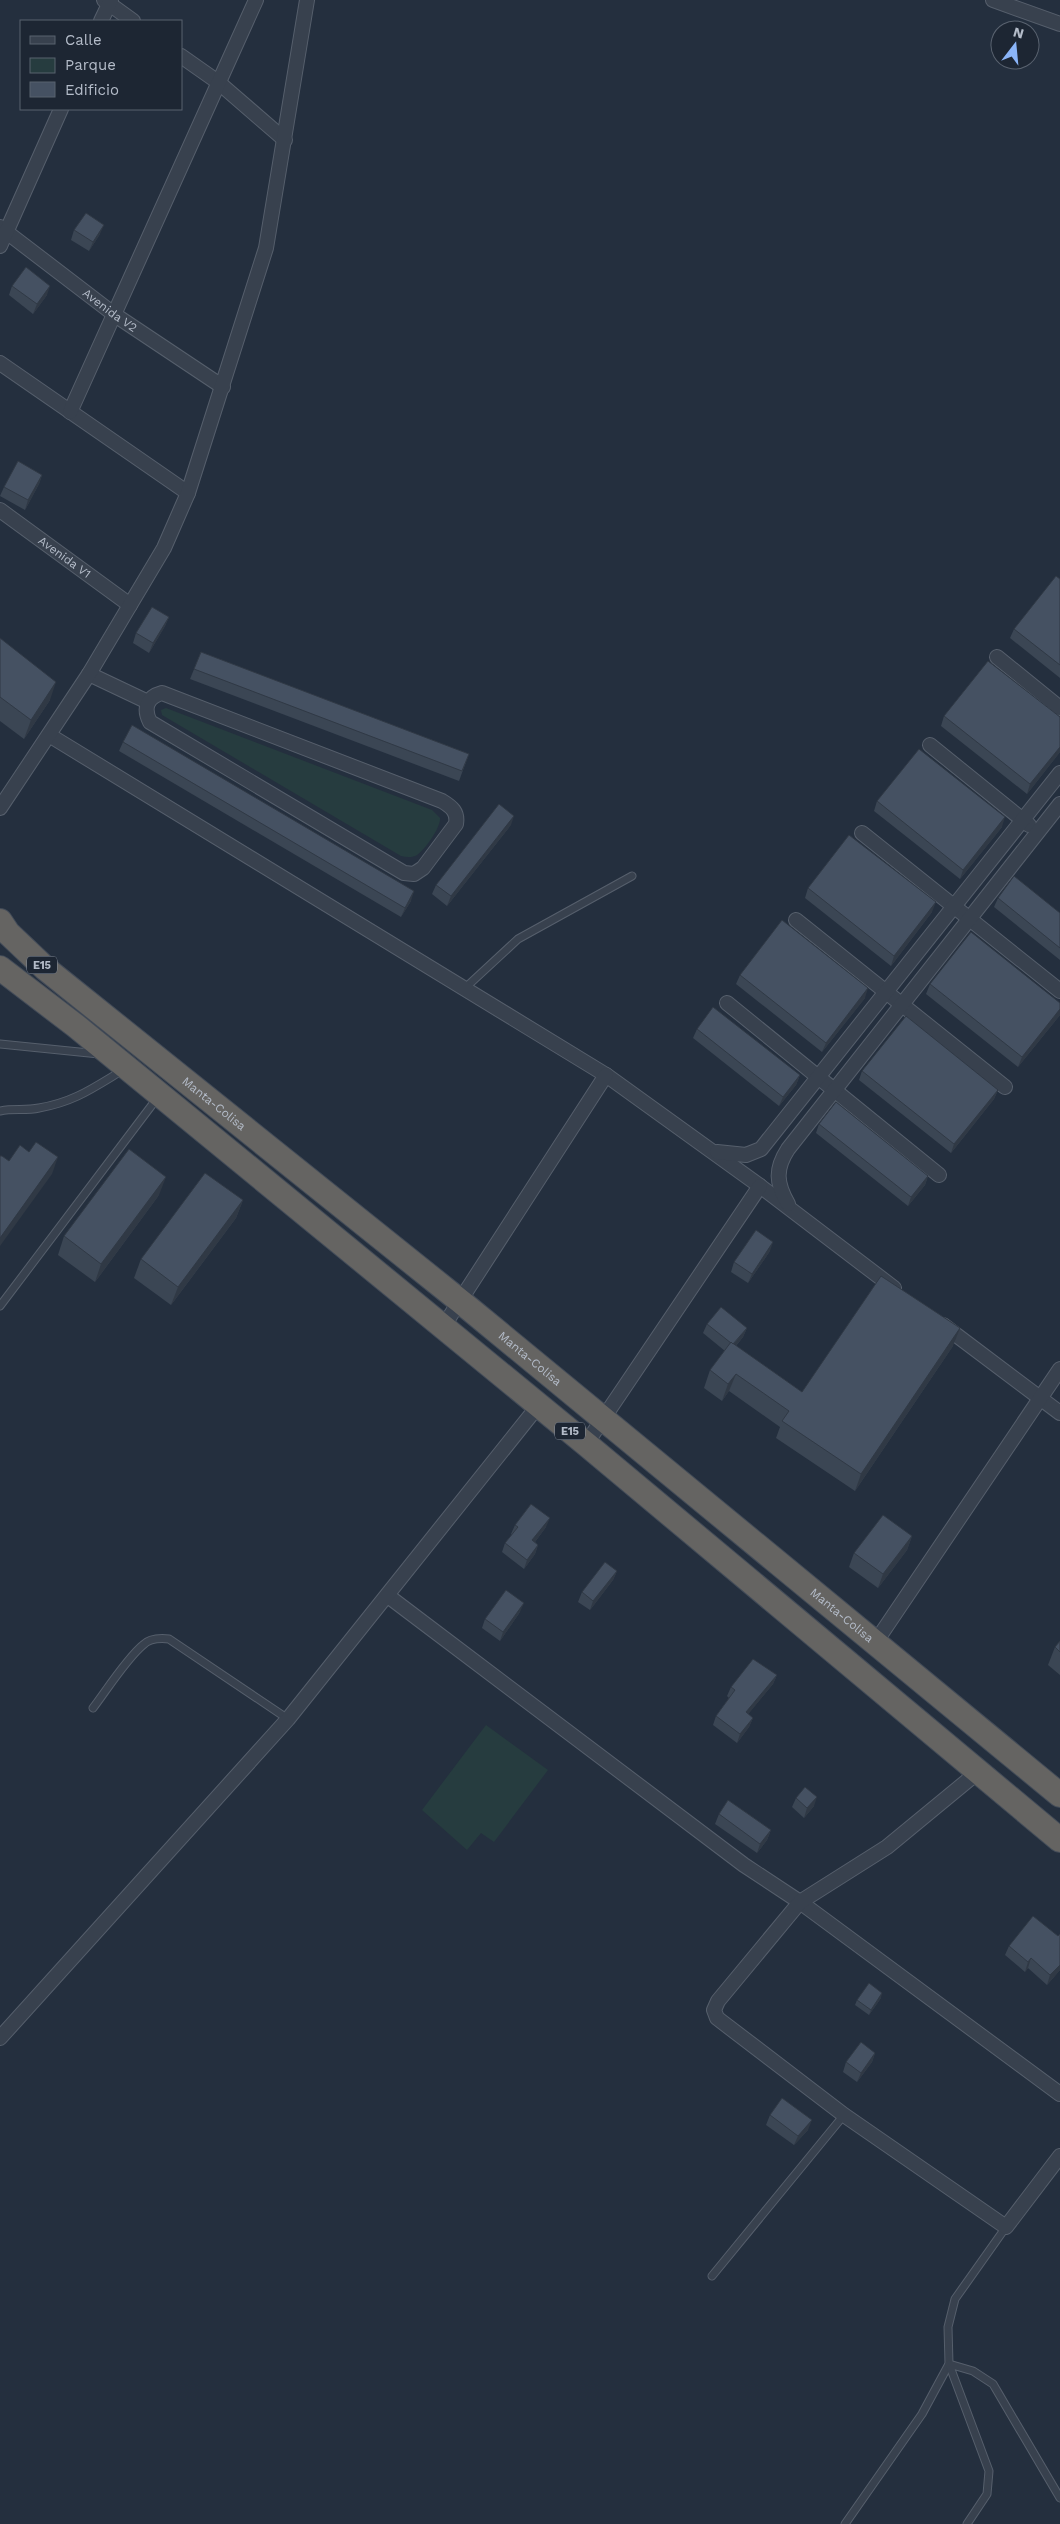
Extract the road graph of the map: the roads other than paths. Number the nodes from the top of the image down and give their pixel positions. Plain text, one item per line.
1 (256, 0) edge
2 (307, 0) edge
3 (993, 0) edge
4 (108, 1) edge
5 (101, 20) edge
6 (132, 20) edge
7 (1060, 24) edge
8 (182, 57) edge
9 (218, 82) junction
10 (61, 110) edge
11 (285, 140) junction
12 (3, 229) edge
13 (0, 246) edge
14 (115, 315) junction
15 (0, 363) edge
16 (223, 387) junction
17 (70, 412) junction
18 (188, 493) junction
19 (0, 510) edge
20 (130, 605) junction
21 (997, 657) dead end
22 (89, 674) junction
23 (148, 702) junction
24 (1060, 708) edge
25 (49, 735) junction
26 (930, 746) dead end
27 (1060, 773) edge
28 (1060, 804) edge
29 (0, 808) edge
30 (1022, 820) junction
31 (1038, 832) junction
32 (862, 833) dead end
33 (632, 876) dead end
34 (955, 907) junction
35 (970, 919) junction
36 (796, 920) dead end
37 (0, 921) edge
38 (0, 968) edge
39 (0, 984) edge
40 (464, 989) junction
41 (30, 990) junction
42 (1060, 992) edge
43 (887, 993) junction
44 (727, 1003) dead end
45 (902, 1005) junction
46 (0, 1044) edge
47 (120, 1062) junction
48 (606, 1074) junction
49 (819, 1078) junction
50 (1005, 1087) dead end
51 (834, 1090) junction
52 (160, 1095) junction
53 (0, 1111) edge
54 (774, 1133) junction
55 (791, 1145) junction
56 (711, 1150) junction
57 (939, 1175) dead end
58 (760, 1186) junction
59 (792, 1210) junction
60 (908, 1299) edge
61 (460, 1301) junction
62 (0, 1306) edge
63 (932, 1316) edge
64 (443, 1327) junction
65 (1060, 1369) edge
66 (1041, 1400) junction
67 (538, 1406) junction
68 (1060, 1413) edge
69 (604, 1418) junction
70 (586, 1444) junction
71 (388, 1596) junction
72 (875, 1644) junction
73 (93, 1708) dead end
74 (288, 1719) junction
75 (978, 1772) junction
76 (1060, 1795) edge
77 (1060, 1799) edge
78 (1040, 1823) junction
79 (1060, 1840) edge
80 (800, 1902) junction
81 (0, 2038) edge
82 (1060, 2094) edge
83 (844, 2116) junction
84 (1060, 2156) edge
85 (1006, 2227) junction
86 (712, 2276) dead end
87 (949, 2364) junction
88 (1060, 2498) edge
89 (845, 2524) edge
90 (967, 2524) edge

1 - 9 street
2 - 11 street
3 - 7 street
4 - 5 street
4 - 6 street
8 - 9 street
9 - 11 street
9 - 14 street
10 - 12 street
11 - 16 street
12 - 13 street
12 - 14 street, Avenida V2
14 - 16 street, Avenida V2
14 - 17 street
15 - 17 street
16 - 18 street
17 - 18 street
18 - 20 street
19 - 20 street, Avenida V1
20 - 22 street
21 - 24 street
22 - 23 street
22 - 25 street
23 - 23 street
25 - 29 street
25 - 40 street
26 - 30 street
27 - 30 street
28 - 31 street
30 - 31 street
30 - 34 street
31 - 35 street
32 - 34 street
33 - 40 lane
34 - 35 street
34 - 43 street
35 - 42 street
35 - 45 street
36 - 43 street
37 - 61 highway, Manta-Colisa / E15
38 - 41 highway, E15
39 - 41 highway
40 - 48 street
41 - 47 highway, E15
43 - 45 street
43 - 49 street
44 - 49 street
45 - 50 street
45 - 51 street
46 - 47 lane
47 - 52 highway, E15
47 - 53 lane
48 - 56 street
48 - 61 street
49 - 51 street
49 - 54 street
51 - 55 street
51 - 57 street
52 - 62 lane
52 - 64 highway, E15
54 - 55 street
54 - 56 street
55 - 59 street
56 - 58 street
58 - 59 street
58 - 69 street
59 - 60 street
61 - 64 street
61 - 69 highway, Manta-Colisa / E15
63 - 66 street
64 - 67 highway, E15
65 - 66 street
66 - 68 street
66 - 72 street
67 - 70 highway, E15
67 - 71 street
69 - 70 street
69 - 72 highway, Manta-Colisa / E15
70 - 75 highway, E15
71 - 74 street
71 - 80 street
72 - 76 highway, Manta-Colisa / E15
73 - 74 lane
74 - 81 street
75 - 78 highway, E15
75 - 80 street
77 - 78 highway
78 - 79 highway, E15
80 - 82 street
80 - 83 street
83 - 85 street
83 - 86 lane
84 - 85 street
85 - 87 lane
87 - 88 lane
87 - 89 lane
87 - 90 lane

